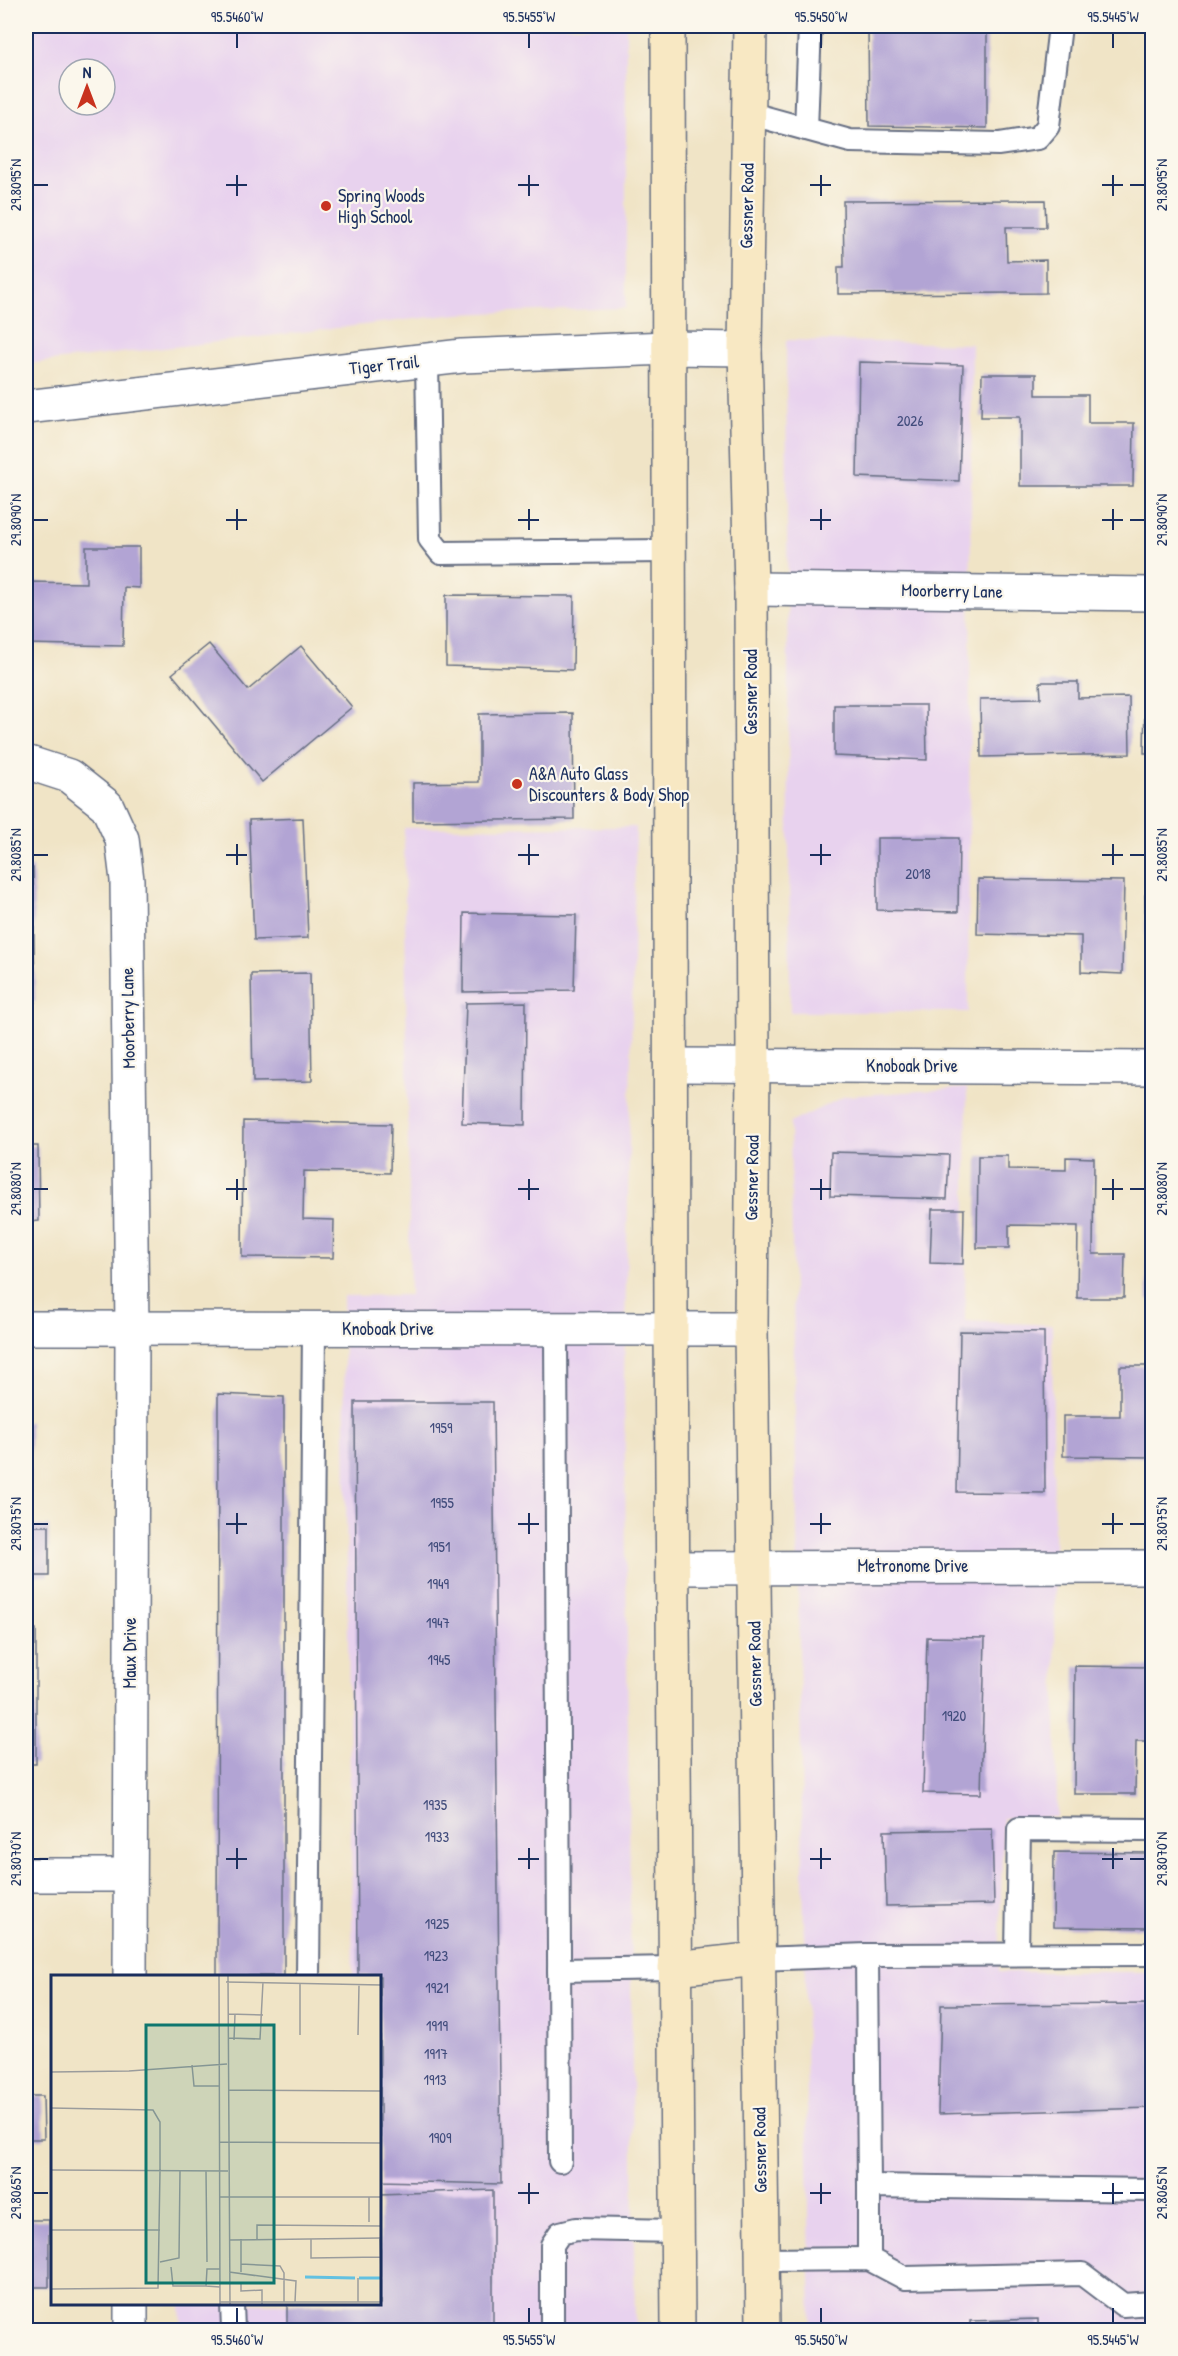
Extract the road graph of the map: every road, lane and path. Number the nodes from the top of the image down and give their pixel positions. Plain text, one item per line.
1 (668, 26) edge
2 (750, 26) edge
3 (810, 26) edge
4 (1060, 26) edge
5 (748, 114) junction
6 (806, 129) junction
7 (668, 348) junction
8 (745, 349) junction
9 (427, 360) junction
10 (26, 407) edge
11 (669, 551) junction
12 (751, 590) junction
13 (1152, 594) edge
14 (26, 762) edge
15 (753, 1064) junction
16 (671, 1065) junction
17 (1152, 1068) edge
18 (26, 1328) edge
19 (132, 1329) junction
20 (314, 1329) junction
21 (556, 1329) junction
22 (671, 1329) junction
23 (751, 1329) junction
24 (754, 1566) junction
25 (1152, 1567) edge
26 (673, 1568) junction
27 (1152, 1830) edge
28 (26, 1875) edge
29 (129, 1875) junction
30 (1017, 1954) junction
31 (1152, 1954) edge
32 (867, 1955) junction
33 (758, 1959) junction
34 (675, 1968) junction
35 (559, 1971) junction
36 (129, 1975) edge
37 (308, 1975) edge
38 (560, 2161) dead end
39 (869, 2186) junction
40 (1152, 2190) edge
41 (676, 2231) junction
42 (869, 2259) junction
43 (762, 2260) junction
44 (1152, 2303) edge
45 (131, 2305) edge
46 (232, 2305) edge
47 (131, 2331) edge
48 (233, 2331) edge
49 (552, 2331) edge
50 (678, 2331) edge
51 (764, 2331) edge

1 - 7 main road
2 - 5 main road, Gessner Road
3 - 6 lane
4 - 6 lane
5 - 6 lane
5 - 8 main road, Gessner Road
7 - 8 street, Tiger Trail
7 - 9 street, Tiger Trail
7 - 11 main road
8 - 12 main road, Gessner Road
9 - 10 street, Tiger Trail
9 - 11 lane
11 - 16 main road
12 - 13 street, Moorberry Lane
12 - 15 main road, Gessner Road
14 - 19 street, Moorberry Lane
15 - 16 street, Knoboak Drive
15 - 17 street, Knoboak Drive
15 - 23 main road, Gessner Road
16 - 22 main road
18 - 19 street, Knoboak Drive
19 - 20 street, Knoboak Drive
19 - 29 street, Maux Drive
20 - 21 street, Knoboak Drive
20 - 37 lane
21 - 22 street, Knoboak Drive
21 - 35 lane
22 - 23 street, Knoboak Drive
22 - 26 main road
23 - 24 main road, Gessner Road
24 - 25 street, Metronome Drive
24 - 26 street, Metronome Drive
24 - 33 main road, Gessner Road
26 - 34 main road
27 - 30 lane
28 - 29 street
29 - 36 street, Maux Drive
30 - 31 lane
30 - 32 lane
32 - 33 lane
32 - 39 lane
33 - 34 main road
33 - 43 main road, Gessner Road
34 - 35 lane
34 - 41 main road
35 - 38 lane
39 - 40 lane
39 - 42 lane
41 - 49 lane
41 - 50 main road
42 - 43 lane
42 - 44 lane
43 - 51 main road, Gessner Road
45 - 47 street
46 - 48 lane

